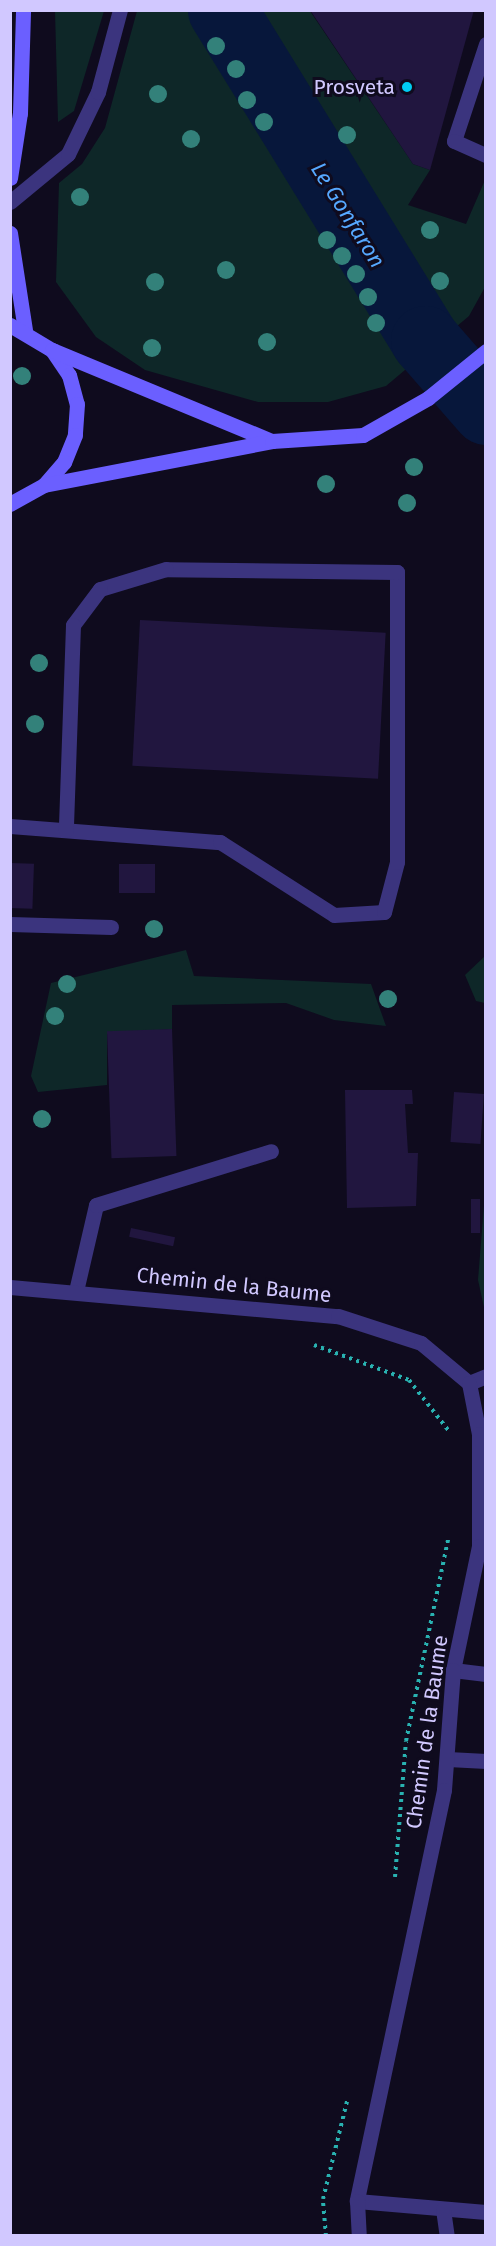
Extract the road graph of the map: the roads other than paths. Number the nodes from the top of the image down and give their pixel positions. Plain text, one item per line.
1 (23, 10) edge
2 (120, 10) edge
3 (486, 44) edge
4 (12, 155) edge
5 (486, 155) edge
6 (10, 178) edge
7 (10, 202) edge
8 (10, 233) edge
9 (18, 327) edge
10 (52, 350) junction
11 (486, 351) edge
12 (272, 441) junction
13 (44, 486) junction
14 (10, 504) edge
15 (10, 826) edge
16 (66, 830) junction
17 (10, 924) edge
18 (111, 927) dead end
19 (272, 1151) dead end
20 (10, 1287) edge
21 (76, 1291) junction
22 (486, 1376) edge
23 (469, 1383) junction
24 (453, 1670) junction
25 (486, 1674) edge
26 (448, 1759) junction
27 (486, 1761) edge
28 (357, 2201) junction
29 (443, 2209) junction
30 (486, 2212) edge
31 (359, 2235) edge
32 (447, 2235) edge

1 - 4 main road
2 - 7 street
3 - 5 street
4 - 6 main road
8 - 9 main road
9 - 10 main road
10 - 12 main road
10 - 13 main road
11 - 12 main road
12 - 13 main road
13 - 14 main road
15 - 16 street
16 - 16 street
17 - 18 street
19 - 21 street
20 - 21 street, Chemin de la Baume
21 - 23 street, Chemin de la Baume
22 - 23 street
23 - 24 street, Chemin de la Baume
24 - 25 street
24 - 26 street, Chemin de la Baume
26 - 27 street
26 - 28 street, Chemin de la Baume
28 - 29 street
28 - 31 street, Chemin de la Baume
29 - 30 street
29 - 32 street

